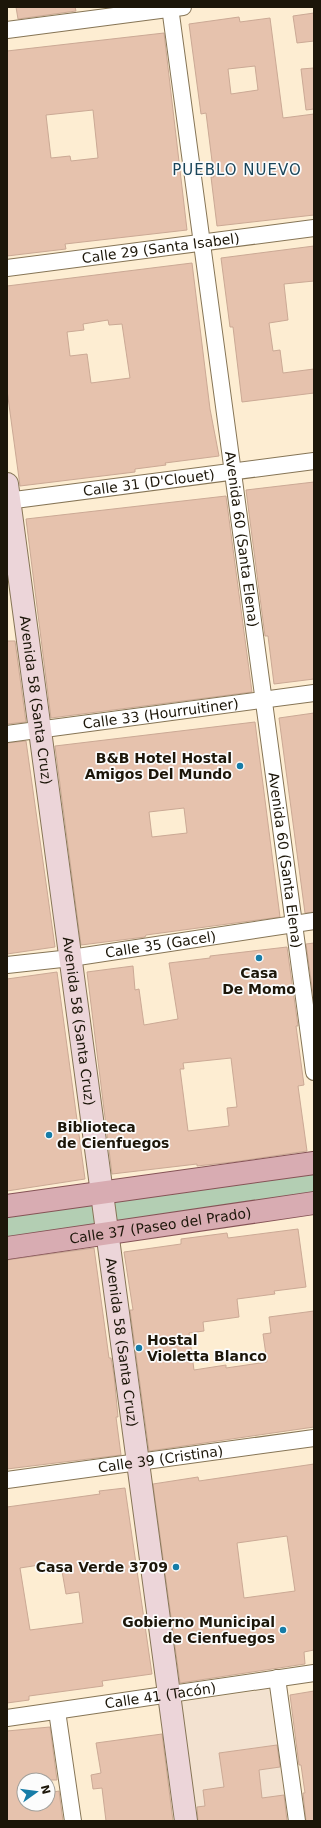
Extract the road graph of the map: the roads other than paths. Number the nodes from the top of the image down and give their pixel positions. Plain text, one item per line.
1 (174, 8) edge
2 (7, 30) edge
3 (314, 228) edge
4 (202, 243) junction
5 (7, 268) edge
6 (314, 461) edge
7 (233, 472) junction
8 (8, 495) edge
9 (314, 693) edge
10 (264, 700) junction
11 (40, 730) junction
12 (7, 734) edge
13 (314, 922) edge
14 (294, 924) junction
15 (71, 958) junction
16 (7, 965) edge
17 (314, 1072) edge
18 (314, 1163) edge
19 (102, 1193) junction
20 (314, 1203) edge
21 (7, 1206) edge
22 (107, 1233) junction
23 (7, 1248) edge
24 (314, 1438) edge
25 (138, 1463) junction
26 (7, 1480) edge
27 (314, 1672) edge
28 (277, 1678) junction
29 (169, 1695) junction
30 (56, 1711) junction
31 (7, 1718) edge
32 (73, 1821) edge
33 (186, 1821) edge
34 (297, 1821) edge

1 - 2 street
1 - 4 street, Avenida 60 (Santa Elena)
3 - 4 street, Calle 29 (Santa Isabel)
4 - 5 street, Calle 29 (Santa Isabel)
4 - 7 street, Avenida 60 (Santa Elena)
6 - 7 street, Calle 31 (D'Clouet)
7 - 8 street, Calle 31 (D'Clouet)
7 - 10 street, Avenida 60 (Santa Elena)
8 - 11 main road, Avenida 58 (Santa Cruz)
9 - 10 street, Calle 33 (Hourruitiner)
10 - 11 street, Calle 33 (Hourruitiner)
10 - 14 street, Avenida 60 (Santa Elena)
11 - 12 street, Calle 33 (Hourruitiner)
11 - 15 main road, Avenida 58 (Santa Cruz)
13 - 14 street, Calle 35 (Gacel)
14 - 15 street, Calle 35 (Gacel)
14 - 17 street, Avenida 60 (Santa Elena)
15 - 16 street, Calle 35 (Gacel)
15 - 19 main road, Avenida 58 (Santa Cruz)
18 - 19 main road
19 - 21 main road
19 - 22 main road, Avenida 58 (Santa Cruz)
20 - 22 main road, Calle 37 (Paseo del Prado)
22 - 23 main road, Calle 37 (Paseo del Prado)
22 - 25 main road, Avenida 58 (Santa Cruz)
24 - 25 street, Calle 39 (Cristina)
25 - 26 street, Calle 39 (Cristina)
25 - 29 main road, Avenida 58 (Santa Cruz)
27 - 28 street, Calle 41 (Tacón)
28 - 29 street, Calle 41 (Tacón)
28 - 34 street
29 - 30 street, Calle 41 (Tacón)
29 - 33 main road, Avenida 58 (Santa Cruz)
30 - 31 street, Calle 41 (Tacón)
30 - 32 street

